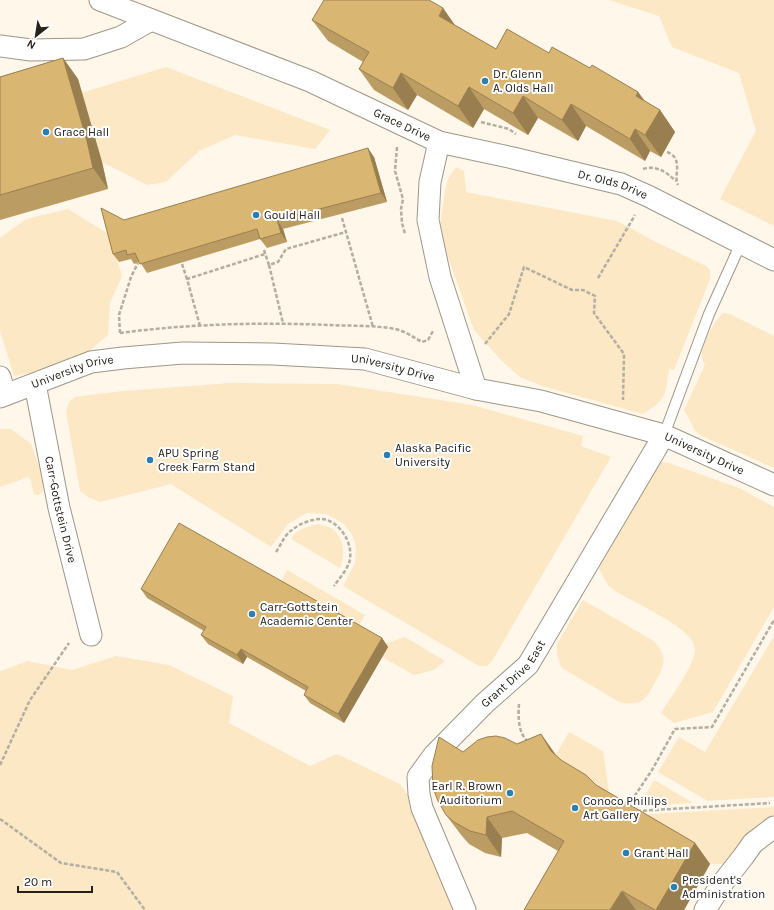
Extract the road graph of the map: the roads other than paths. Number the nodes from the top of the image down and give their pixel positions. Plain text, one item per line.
1 (100, 0) edge
2 (151, 20) junction
3 (0, 46) edge
4 (439, 142) junction
5 (742, 242) junction
6 (774, 260) edge
7 (35, 384) junction
8 (476, 389) junction
9 (2, 390) edge
10 (664, 435) junction
11 (774, 485) edge
12 (91, 635) road end
13 (774, 827) edge
14 (465, 910) edge
15 (705, 910) edge

1 - 2 street, Grace Drive
2 - 3 street
2 - 4 street, Grace Drive
4 - 5 street, Dr. Olds Drive
4 - 8 street, Grace Drive
5 - 6 street, Dr. Olds Drive
5 - 10 lane
7 - 8 street, University Drive
7 - 9 street, University Drive
7 - 12 street, Carr-Gottstein Drive
8 - 10 street, University Drive
10 - 11 street, University Drive
10 - 14 street, Grant Drive East
13 - 15 street

